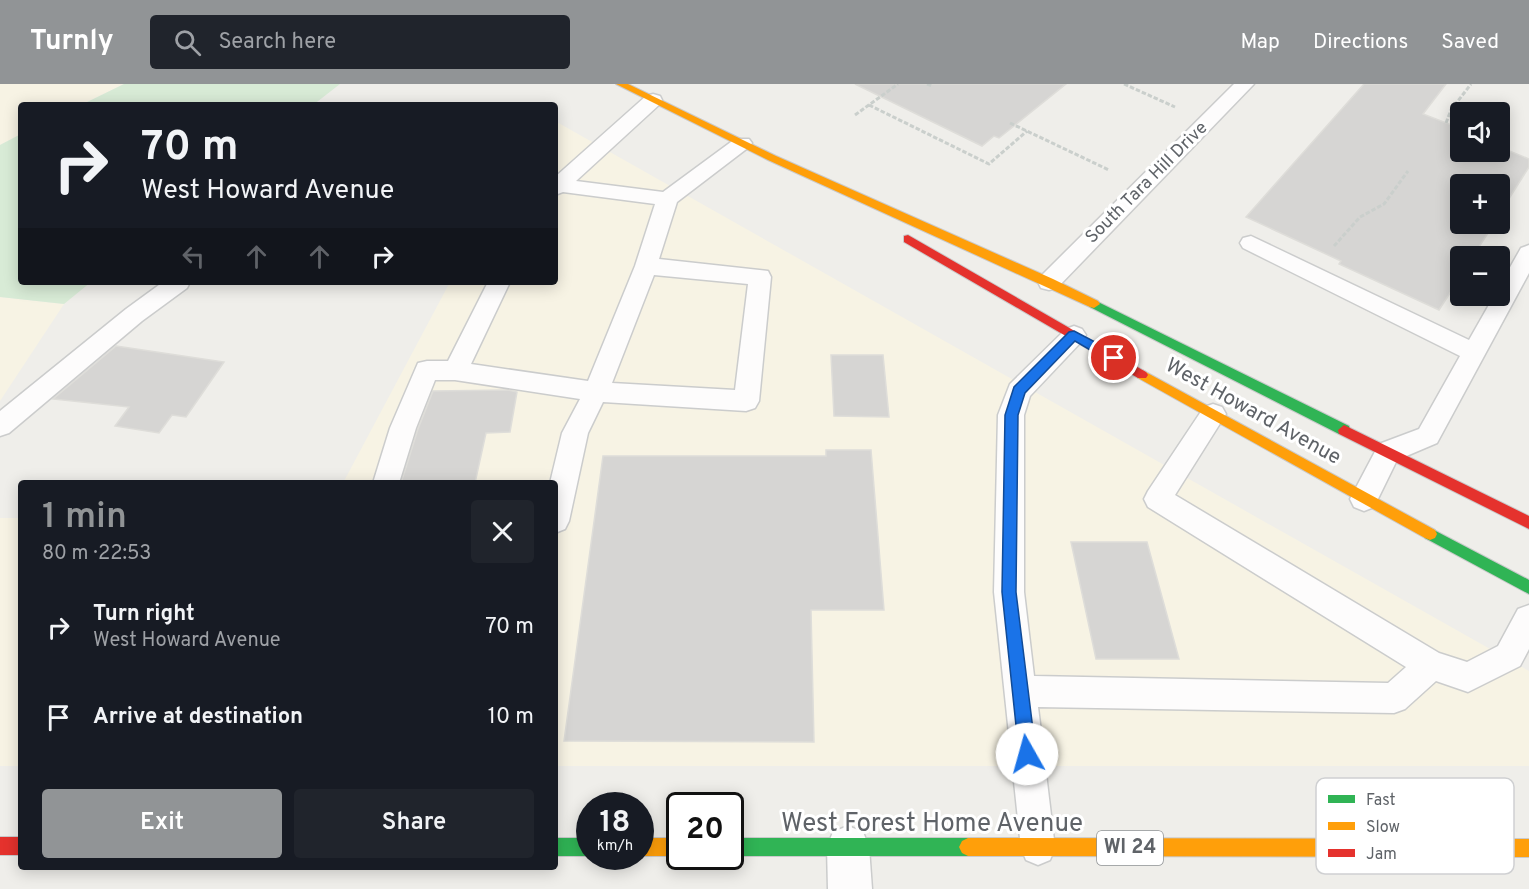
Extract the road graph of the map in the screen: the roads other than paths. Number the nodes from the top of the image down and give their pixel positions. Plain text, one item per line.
1 (621, 84) edge
2 (1245, 84) edge
3 (653, 100) junction
4 (742, 143) junction
5 (772, 158) junction
6 (558, 184) edge
7 (558, 186) edge
8 (668, 199) junction
9 (1251, 243) dead end
10 (1529, 254) edge
11 (646, 266) junction
12 (1050, 282) junction
13 (175, 285) edge
14 (497, 285) edge
15 (1074, 335) junction
16 (1474, 353) junction
17 (455, 370) junction
18 (596, 392) junction
19 (1213, 414) junction
20 (0, 426) edge
21 (1388, 452) junction
22 (387, 480) edge
23 (1364, 498) junction
24 (558, 508) edge
25 (1529, 524) edge
26 (1529, 587) edge
27 (1529, 619) edge
28 (1431, 665) junction
29 (1020, 691) junction
30 (0, 846) edge
31 (18, 846) edge
32 (558, 847) edge
33 (576, 847) edge
34 (744, 847) edge
35 (848, 847) junction
36 (1038, 848) junction
37 (1316, 848) edge
38 (850, 889) edge

1 - 3 street, West Howard Avenue
2 - 12 lane, South Tara Hill Drive
3 - 4 street, West Howard Avenue
3 - 6 lane
4 - 5 street, West Howard Avenue
4 - 8 lane
5 - 12 street, West Howard Avenue
5 - 15 street, West Howard Avenue
7 - 8 lane
8 - 11 lane
9 - 16 lane
10 - 16 lane
11 - 18 lane
11 - 18 lane
12 - 21 street, West Howard Avenue
13 - 20 lane
14 - 17 lane
15 - 19 street, West Howard Avenue
15 - 29 lane
16 - 21 lane
17 - 18 lane
17 - 22 lane
18 - 24 lane
19 - 23 street, West Howard Avenue
19 - 28 lane
21 - 23 lane
21 - 25 street, West Howard Avenue
23 - 26 street, West Howard Avenue
27 - 28 lane
28 - 29 lane
29 - 36 lane
30 - 31 street
32 - 33 street
34 - 35 street, West Forest Home Avenue / WI 24
35 - 36 street, West Forest Home Avenue / WI 24
35 - 38 street
36 - 37 street, West Forest Home Avenue / WI 24

